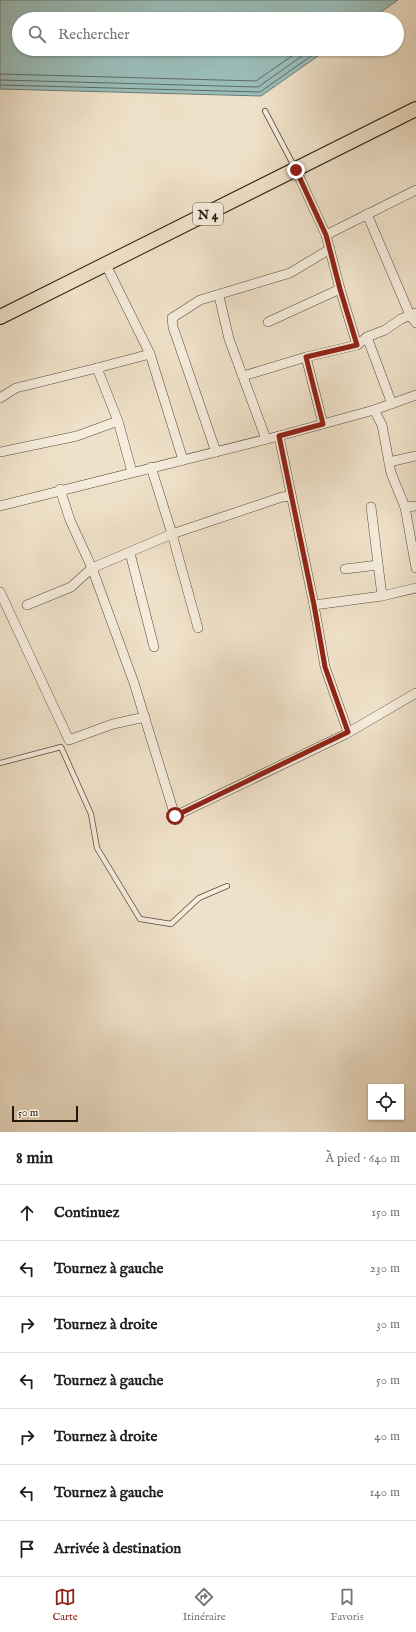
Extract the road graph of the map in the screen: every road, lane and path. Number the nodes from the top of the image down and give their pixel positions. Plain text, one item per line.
1 (416, 109) edge
2 (265, 111) dead end
3 (296, 170) junction
4 (415, 192) edge
5 (367, 214) junction
6 (326, 235) junction
7 (330, 249) junction
8 (106, 265) junction
9 (340, 289) junction
10 (219, 296) junction
11 (0, 317) edge
12 (414, 317) edge
13 (268, 322) dead end
14 (367, 337) junction
15 (357, 345) junction
16 (150, 354) junction
17 (306, 357) junction
18 (97, 368) junction
19 (243, 376) junction
20 (416, 395) edge
21 (0, 398) edge
22 (392, 404) junction
23 (374, 410) junction
24 (118, 421) junction
25 (323, 424) junction
26 (279, 436) junction
27 (266, 439) junction
28 (0, 452) edge
29 (216, 452) junction
30 (416, 456) edge
31 (183, 460) junction
32 (389, 462) junction
33 (151, 467) junction
34 (132, 472) junction
35 (60, 489) junction
36 (291, 496) junction
37 (0, 506) edge
38 (416, 506) edge
39 (371, 507) dead end
40 (405, 508) junction
41 (172, 534) junction
42 (130, 553) junction
43 (378, 565) junction
44 (92, 568) junction
45 (416, 568) edge
46 (345, 570) dead end
47 (416, 588) edge
48 (0, 592) edge
49 (382, 596) junction
50 (314, 605) junction
51 (27, 606) dead end
52 (198, 628) dead end
53 (154, 647) dead end
54 (416, 694) edge
55 (145, 717) junction
56 (348, 732) junction
57 (0, 763) edge
58 (227, 886) dead end

1 - 3 highway, N 4
2 - 3 lane
3 - 6 street
3 - 8 highway, N 4
4 - 5 street
5 - 6 street
5 - 12 street
6 - 7 street
7 - 9 street
7 - 10 street
8 - 11 highway, N 4
8 - 16 street
9 - 13 street
9 - 15 street
10 - 19 street
10 - 29 street
12 - 14 street
14 - 15 street
14 - 22 street
15 - 17 street
16 - 18 street
16 - 31 street
17 - 19 street
17 - 25 street
18 - 21 street
18 - 24 street
19 - 27 street
20 - 22 street
22 - 23 street
23 - 25 street
23 - 32 street
24 - 28 street
24 - 34 street
25 - 26 street
26 - 27 street
26 - 36 street
27 - 29 street
29 - 31 street
30 - 32 street
31 - 33 street
32 - 40 street
33 - 34 street
33 - 41 street
34 - 35 street
35 - 37 street
35 - 44 street
36 - 41 street
36 - 50 street
38 - 40 street
39 - 43 street
40 - 45 street
41 - 42 street
41 - 52 street
42 - 44 street
42 - 53 street
43 - 46 street
43 - 49 street
44 - 51 street
44 - 55 street
47 - 49 street
48 - 55 street
49 - 50 street
50 - 56 street
54 - 56 street
55 - 56 street
57 - 58 lane

